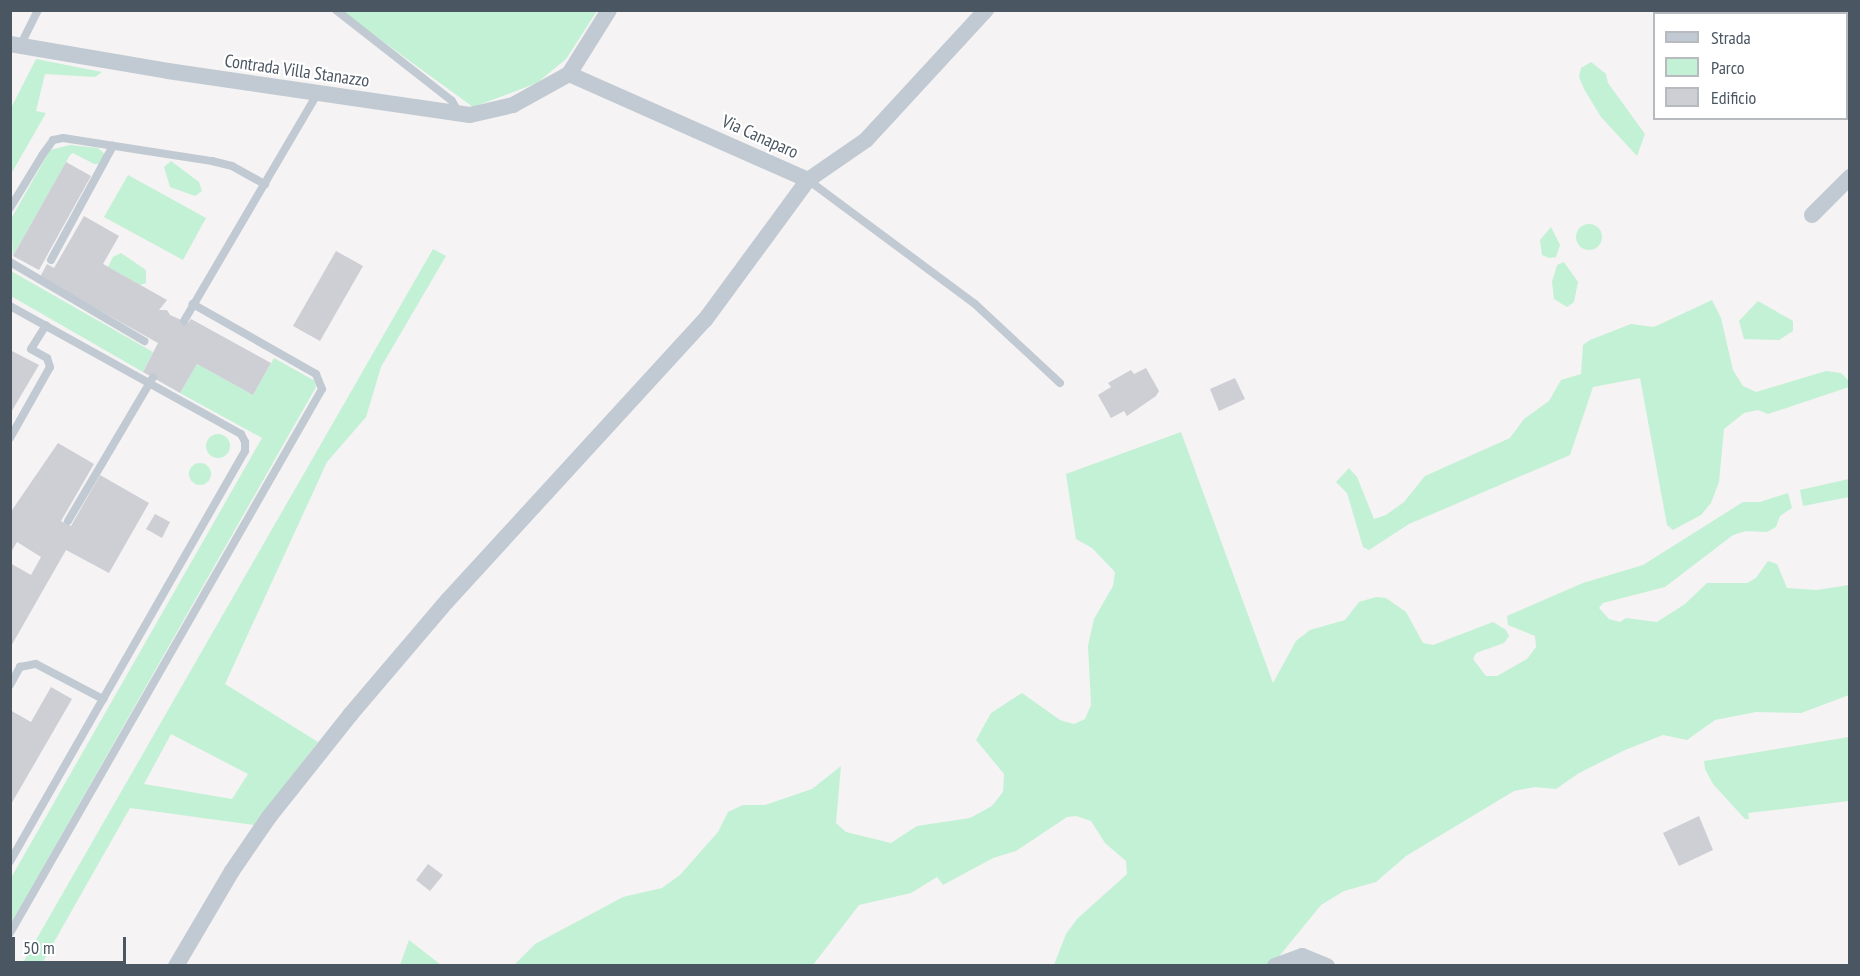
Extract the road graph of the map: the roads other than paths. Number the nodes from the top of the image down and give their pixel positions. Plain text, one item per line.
1 (38, 10) edge
2 (336, 10) edge
3 (609, 10) edge
4 (986, 10) edge
5 (15, 45) edge
6 (569, 74) junction
7 (317, 94) junction
8 (460, 114) junction
9 (113, 146) junction
10 (1850, 177) edge
11 (808, 180) junction
12 (265, 184) junction
13 (10, 208) edge
14 (1812, 215) dead end
15 (51, 260) dead end
16 (10, 262) edge
17 (193, 304) junction
18 (10, 306) edge
19 (184, 321) dead end
20 (46, 325) junction
21 (144, 341) dead end
22 (150, 381) junction
23 (1060, 383) dead end
24 (10, 438) edge
25 (68, 522) dead end
26 (10, 685) edge
27 (103, 699) junction
28 (10, 861) edge
29 (10, 933) edge
30 (176, 966) edge
31 (1275, 966) edge
32 (1326, 966) edge

1 - 5 lane
2 - 8 lane
3 - 6 street
4 - 11 street, Via Canaparo
5 - 7 street, Contrada Villa Stanazzo
6 - 8 street, Contrada Villa Stanazzo
6 - 11 street, Via Canaparo
7 - 8 street, Contrada Villa Stanazzo
7 - 12 lane
9 - 12 lane
9 - 13 lane
9 - 15 lane
10 - 14 street
11 - 23 lane
11 - 30 street
12 - 17 lane
16 - 21 lane
17 - 19 lane
17 - 29 lane
18 - 20 lane
20 - 22 lane
20 - 24 lane
22 - 25 lane
22 - 27 lane
26 - 27 lane
27 - 28 lane
31 - 32 street

